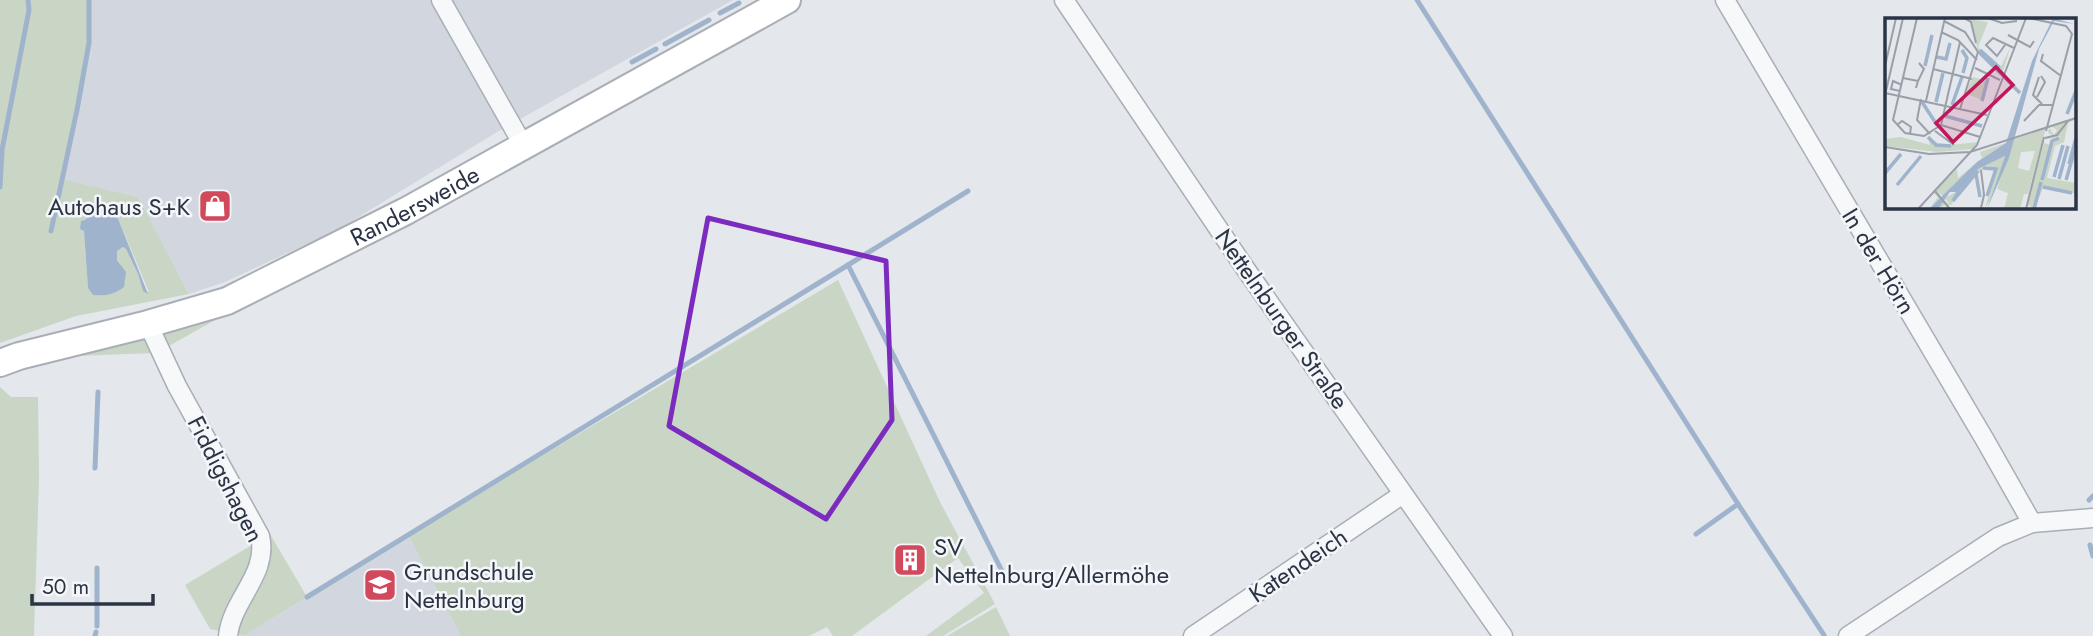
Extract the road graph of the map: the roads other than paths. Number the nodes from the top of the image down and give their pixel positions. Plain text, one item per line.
1 (441, 0) edge
2 (787, 0) edge
3 (1064, 0) edge
4 (1725, 0) edge
5 (523, 145) junction
6 (148, 324) junction
7 (9, 360) edge
8 (1403, 494) junction
9 (2093, 518) edge
10 (2032, 523) junction
11 (228, 636) edge
12 (1192, 636) edge
13 (1503, 636) edge
14 (1848, 636) edge

1 - 5 street
2 - 5 street, Randersweide
3 - 8 street, Nettelnburger Straße
4 - 10 street, In der Hörn
5 - 6 street, Randersweide
6 - 7 street, Randersweide
6 - 11 street, Fiddigshagen
8 - 12 street, Katendeich
8 - 13 street, Nettelnburger Straße
9 - 10 street
10 - 14 street

